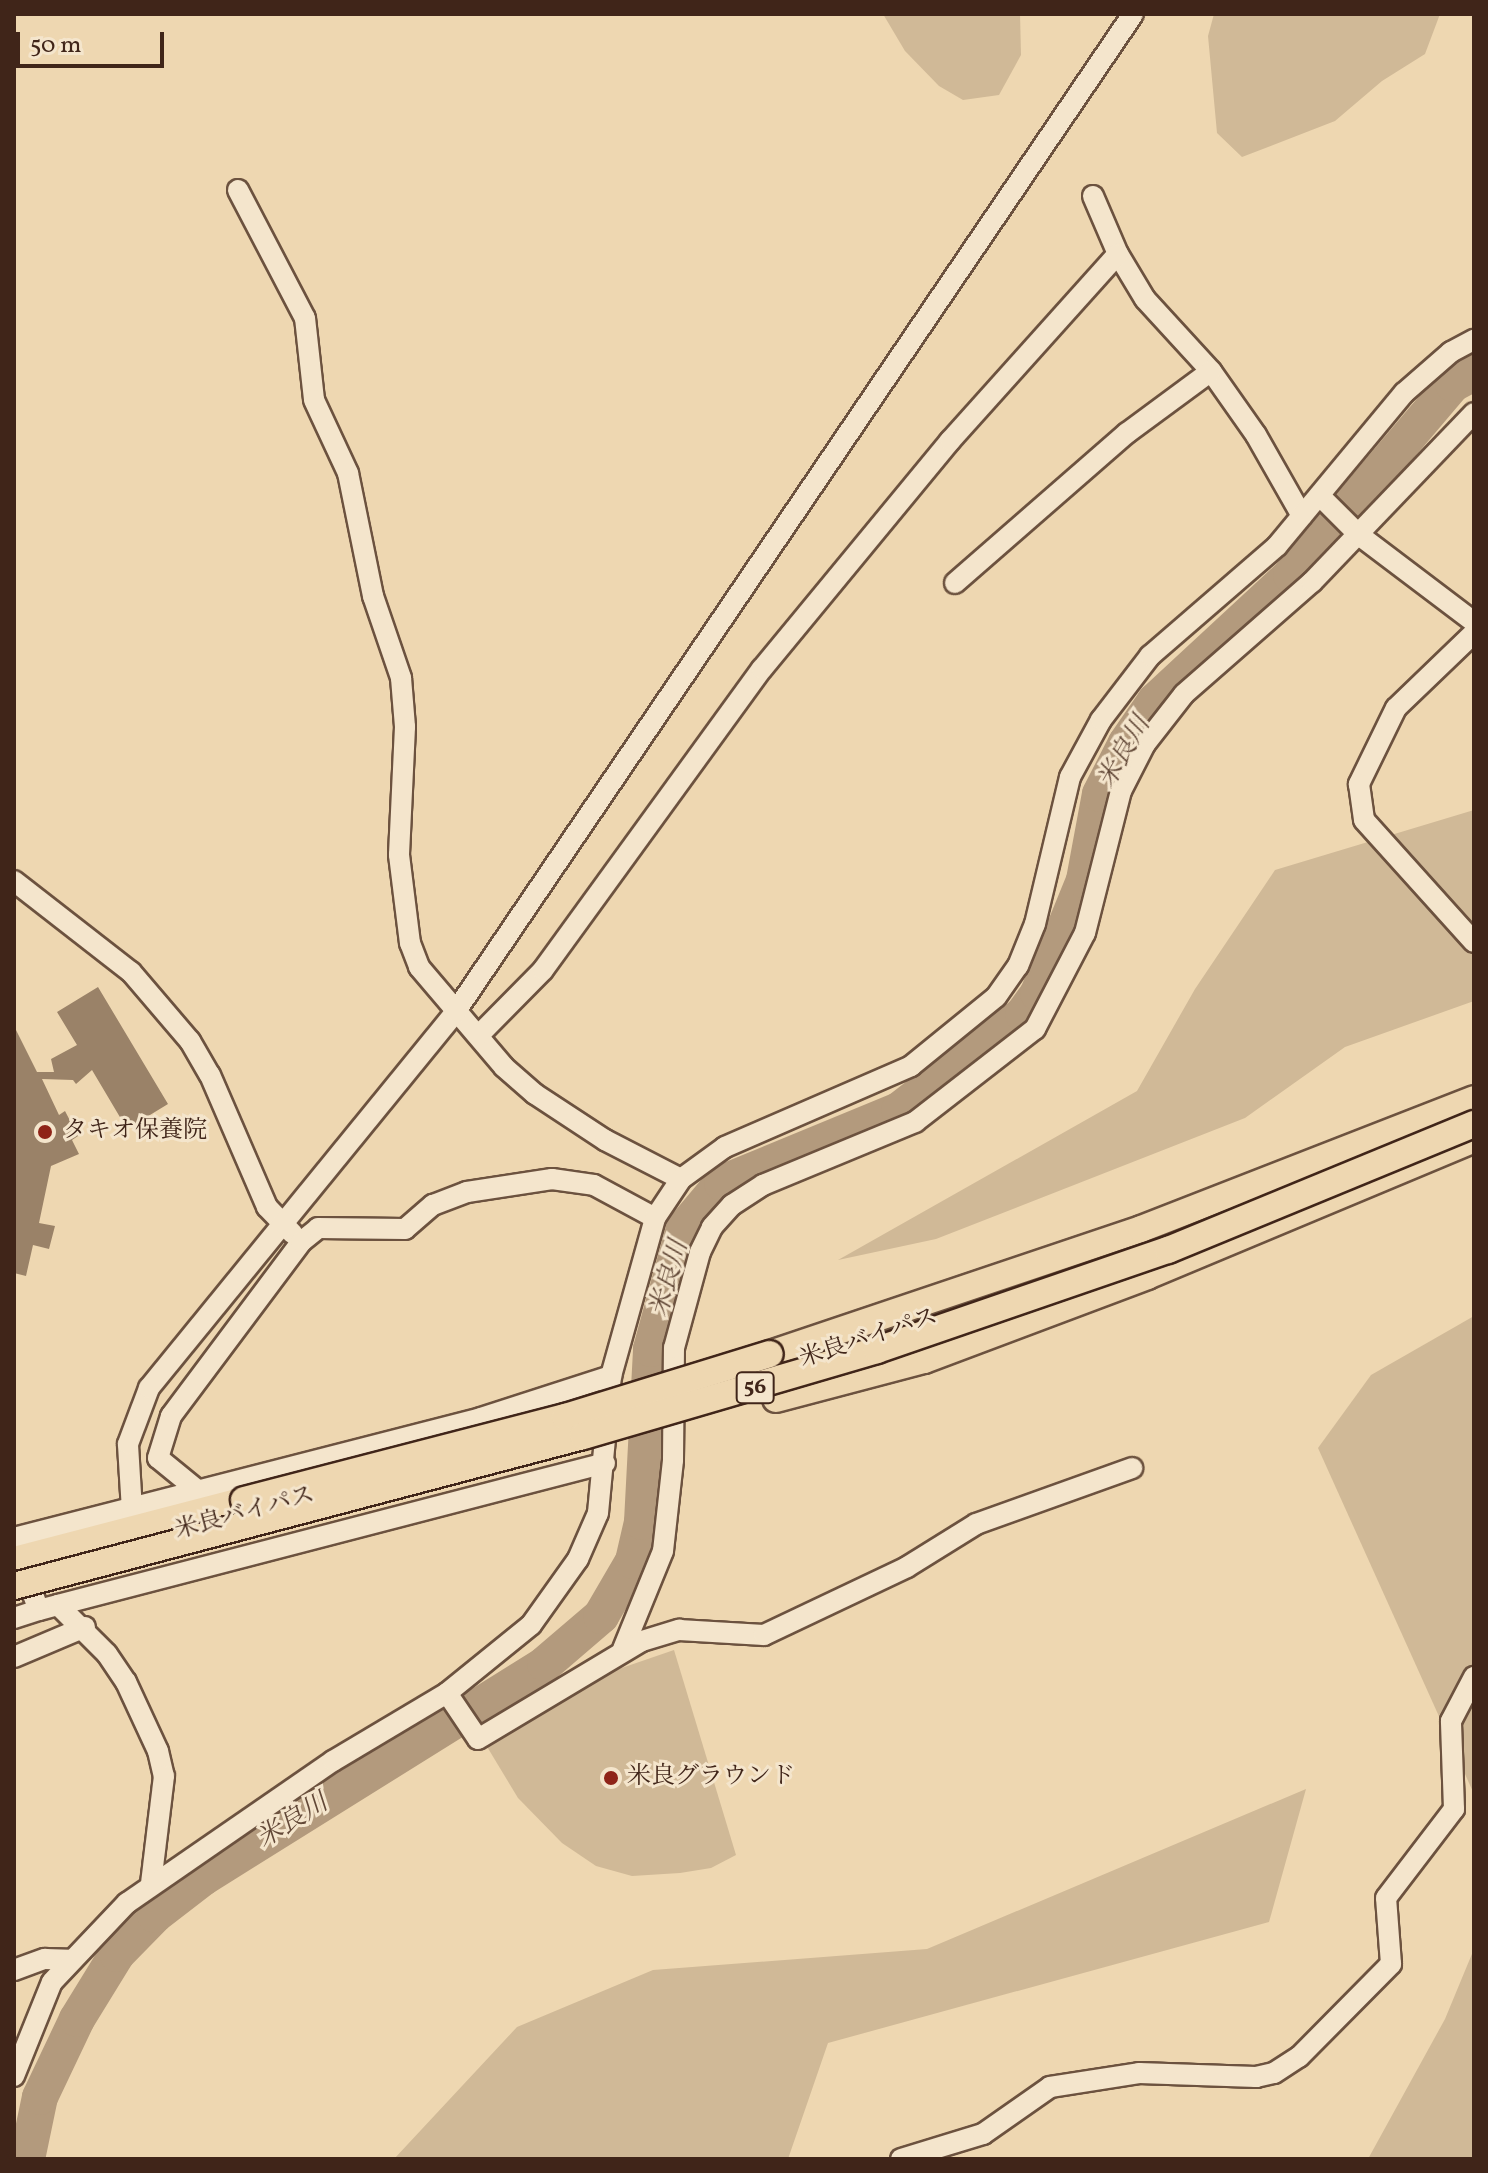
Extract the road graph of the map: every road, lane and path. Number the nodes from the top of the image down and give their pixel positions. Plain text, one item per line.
1 (1133, 14) edge
2 (238, 190) dead end
3 (1093, 196) dead end
4 (1118, 254) junction
5 (1474, 340) edge
6 (1211, 371) junction
7 (1474, 413) edge
8 (1325, 500) junction
9 (1302, 516) junction
10 (1356, 530) junction
11 (955, 583) dead end
12 (1474, 622) edge
13 (1474, 633) edge
14 (14, 881) edge
15 (1474, 942) edge
16 (456, 1011) junction
17 (479, 1035) junction
18 (1474, 1099) edge
19 (1474, 1110) edge
20 (1474, 1124) edge
21 (1474, 1139) edge
22 (681, 1179) junction
23 (655, 1218) junction
24 (285, 1226) junction
25 (301, 1242) junction
26 (611, 1376) junction
27 (605, 1463) junction
28 (1132, 1468) dead end
29 (196, 1489) junction
30 (130, 1518) junction
31 (14, 1538) edge
32 (14, 1560) edge
33 (138, 1563) junction
34 (29, 1594) edge
35 (14, 1618) edge
36 (85, 1627) junction
37 (623, 1649) junction
38 (14, 1657) edge
39 (1474, 1677) edge
40 (450, 1698) junction
41 (151, 1884) junction
42 (69, 1960) junction
43 (14, 1970) edge
44 (14, 2076) edge
45 (901, 2159) edge

1 - 16 street
2 - 16 street
3 - 4 street
4 - 6 street
4 - 17 street
5 - 8 street
6 - 9 street
6 - 11 street
7 - 10 street
8 - 9 street
8 - 10 street
9 - 22 street
10 - 12 street
10 - 37 street
13 - 15 street
14 - 24 street
16 - 17 street
16 - 24 street
17 - 22 street
18 - 30 main road, bridge
19 - 34 main road, 米良バイパス / 56
20 - 34 main road, 米良バイパス / 56, bridge
21 - 33 main road
22 - 23 street
23 - 25 street
23 - 26 street
24 - 25 street
24 - 30 street
25 - 29 street
26 - 27 street
26 - 29 street
27 - 34 street
27 - 40 street
28 - 37 street
29 - 30 street
30 - 31 street
30 - 32 main road
30 - 33 street
33 - 34 main road
34 - 35 street
34 - 36 street
36 - 38 street
36 - 41 street
37 - 40 street
39 - 45 street
40 - 41 street
41 - 42 street
42 - 43 street
42 - 44 street

